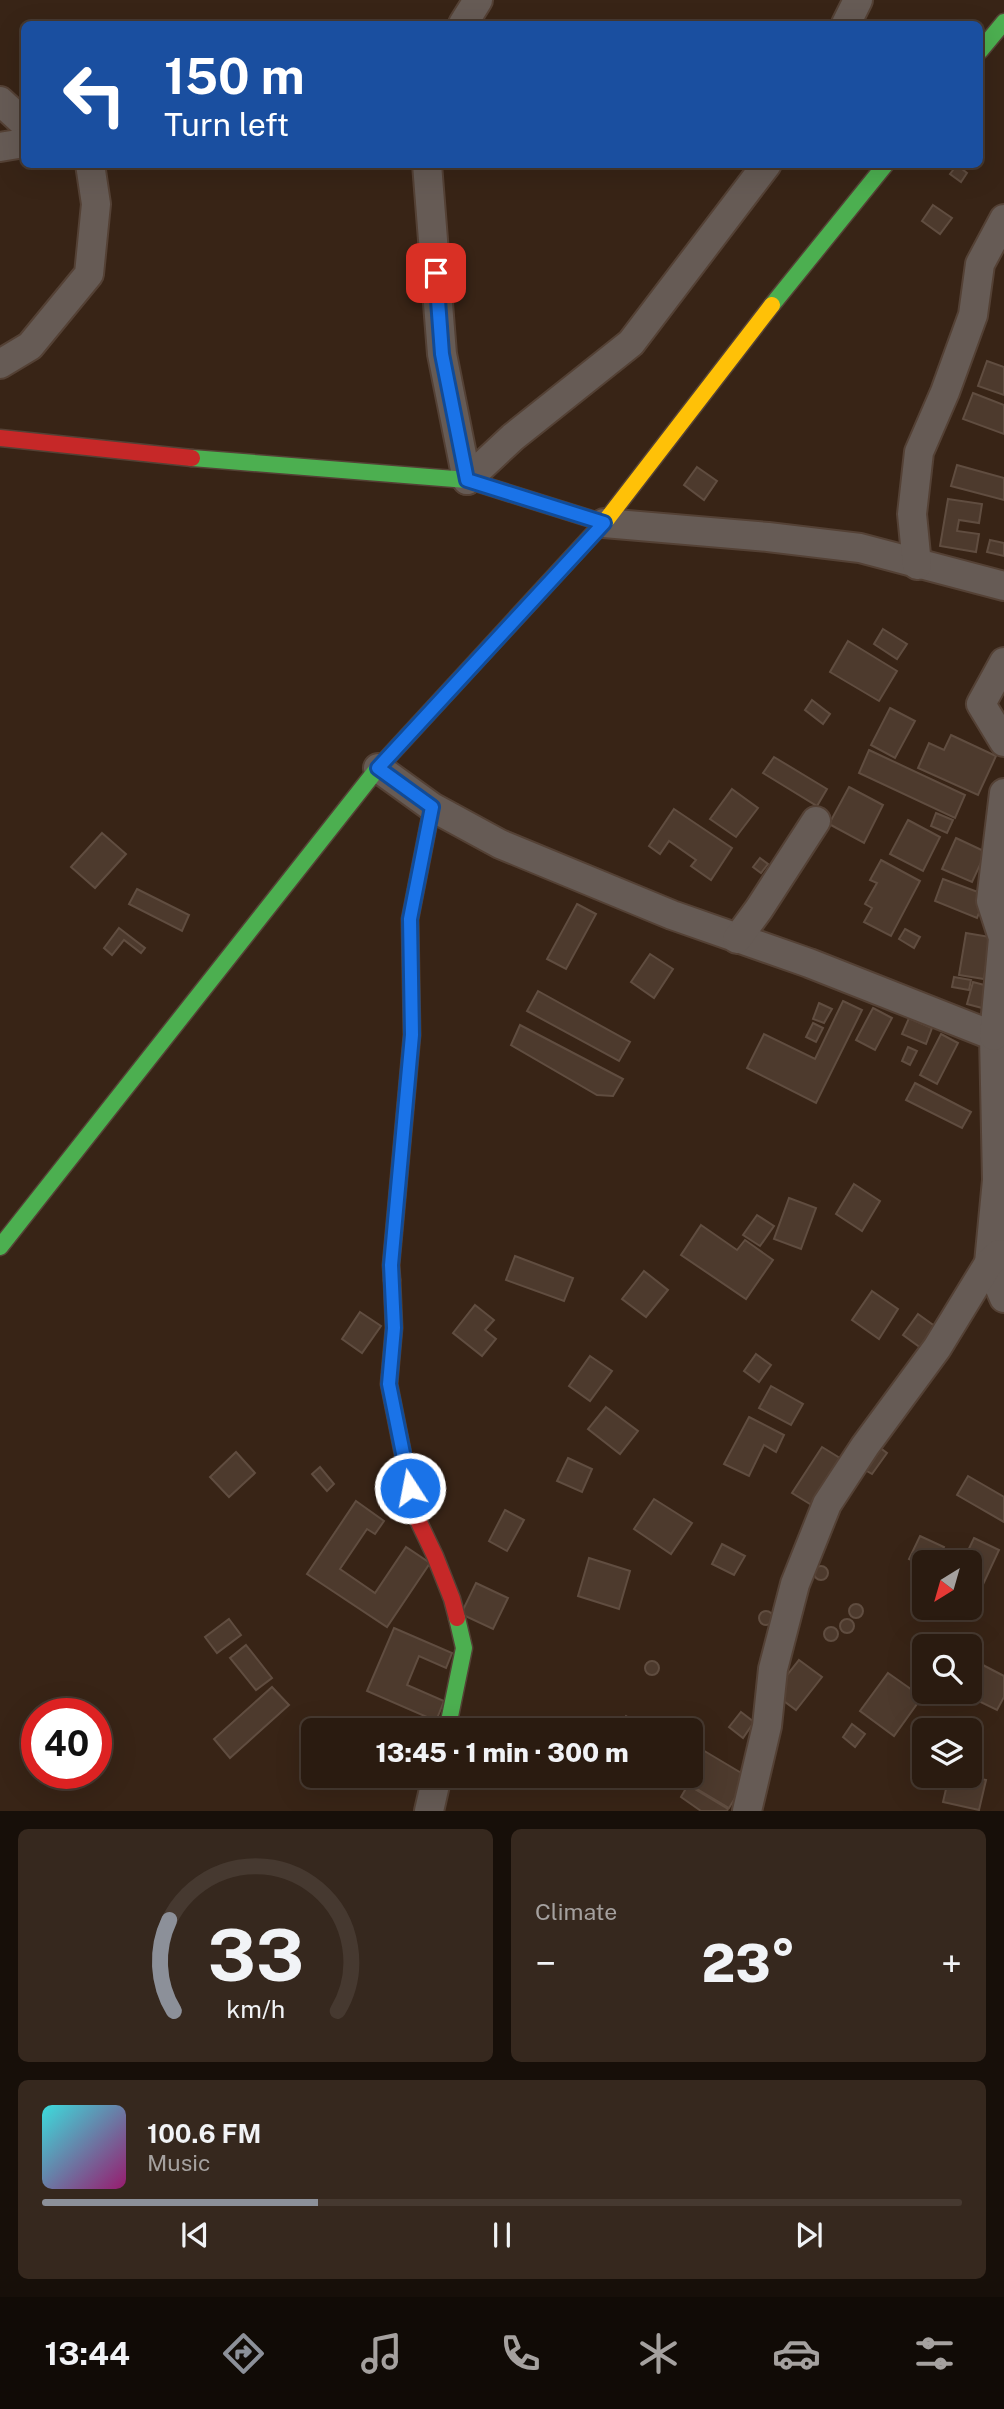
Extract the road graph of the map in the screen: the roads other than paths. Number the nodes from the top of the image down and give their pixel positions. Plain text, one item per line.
1 (478, 0) edge
2 (858, 0) edge
3 (465, 21) edge
4 (848, 21) edge
5 (1004, 22) edge
6 (983, 47) edge
7 (0, 101) edge
8 (21, 120) edge
9 (21, 144) edge
10 (0, 147) edge
11 (91, 168) edge
12 (427, 168) edge
13 (764, 168) edge
14 (883, 168) edge
15 (1004, 219) edge
16 (0, 364) edge
17 (0, 438) edge
18 (467, 480) junction
19 (604, 523) junction
20 (917, 565) junction
21 (1004, 586) edge
22 (1004, 662) edge
23 (1004, 742) edge
24 (378, 768) junction
25 (1004, 793) edge
26 (432, 807) junction
27 (816, 821) dead end
28 (737, 939) junction
29 (994, 1036) junction
30 (0, 1247) edge
31 (997, 1257) edge
32 (1004, 1298) edge
33 (450, 1718) edge
34 (434, 1788) edge
35 (429, 1811) edge
36 (747, 1811) edge

1 - 3 street
2 - 4 street
5 - 6 street
7 - 8 street
9 - 10 street
11 - 16 street
12 - 18 street
13 - 18 street
14 - 19 street
15 - 20 street
17 - 18 street
18 - 19 street
19 - 20 street
19 - 24 street
20 - 21 street
22 - 23 street
24 - 26 street
24 - 30 street
25 - 29 street
26 - 28 street
26 - 33 street
27 - 28 street
28 - 29 street
29 - 31 street
31 - 32 street
31 - 36 street
34 - 35 street

